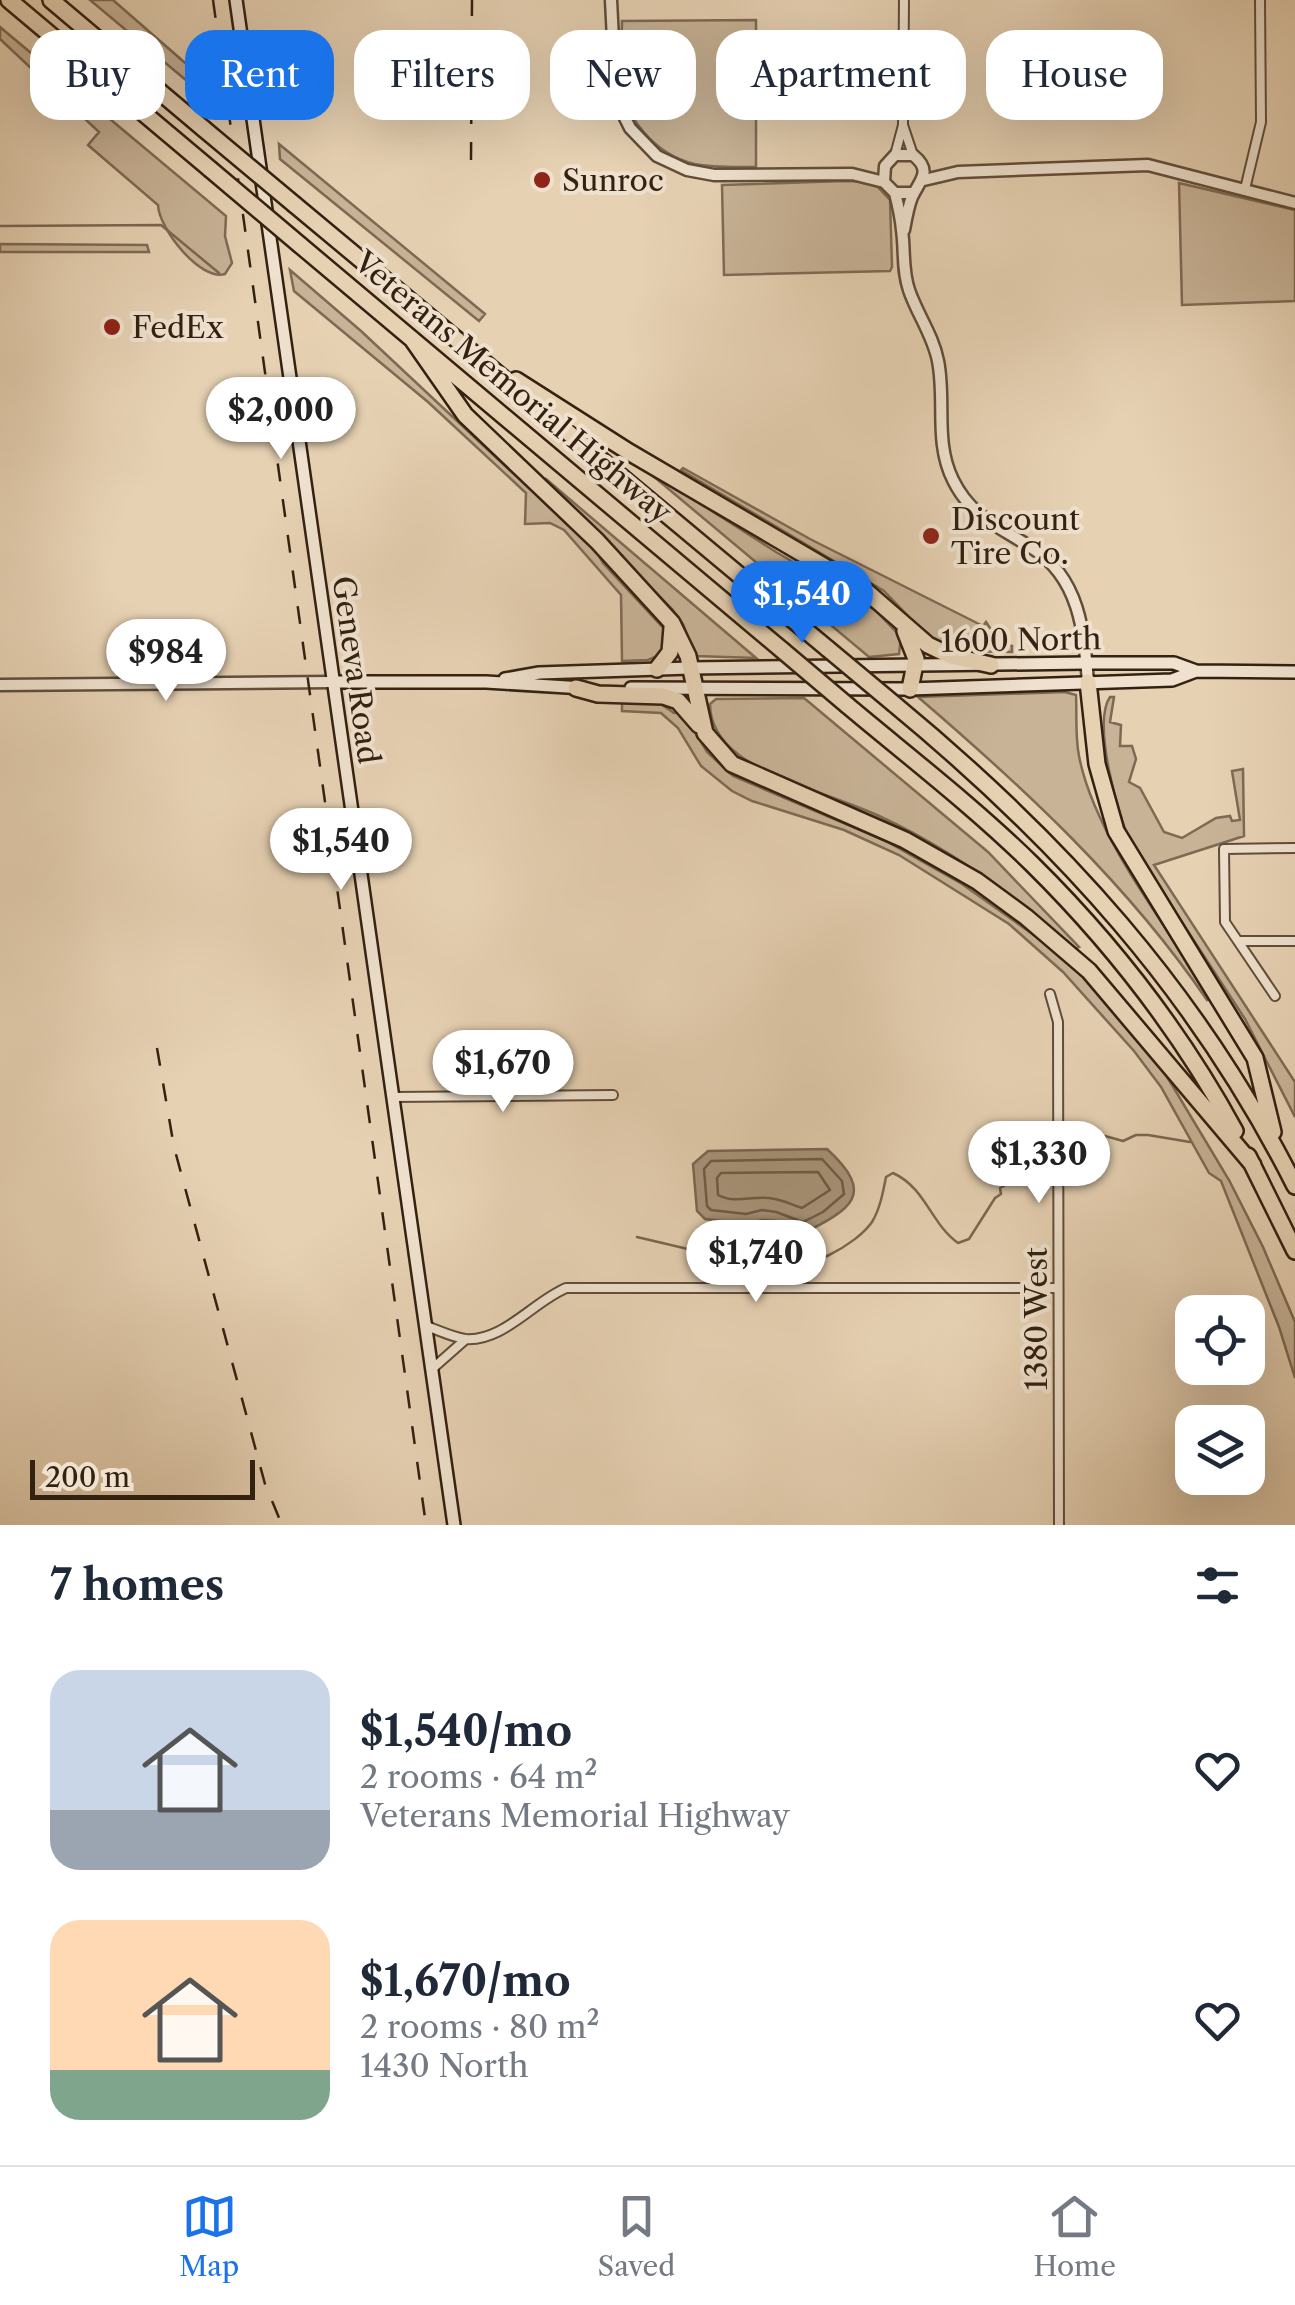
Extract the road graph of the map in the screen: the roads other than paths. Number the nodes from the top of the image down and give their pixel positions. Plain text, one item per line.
1 (9, 0) edge
2 (51, 0) edge
3 (236, 0) edge
4 (611, 0) edge
5 (904, 0) edge
6 (1260, 0) edge
7 (903, 125) junction
8 (895, 155) junction
9 (913, 155) junction
10 (922, 164) junction
11 (885, 166) junction
12 (958, 172) junction
13 (852, 174) junction
14 (924, 180) junction
15 (884, 182) junction
16 (1245, 189) junction
17 (913, 192) junction
18 (896, 193) junction
19 (1295, 203) edge
20 (903, 232) junction
21 (412, 339) junction
22 (466, 348) junction
23 (895, 615) junction
24 (672, 623) junction
25 (1086, 663) junction
26 (991, 665) junction
27 (915, 666) junction
28 (690, 668) junction
29 (657, 669) junction
30 (1196, 671) junction
31 (1295, 672) edge
32 (332, 682) junction
33 (486, 682) junction
34 (1088, 682) junction
35 (0, 685) edge
36 (576, 688) junction
37 (694, 688) junction
38 (910, 689) junction
39 (704, 733) junction
40 (1295, 848) edge
41 (1238, 941) junction
42 (1295, 941) edge
43 (1050, 994) dead end
44 (1276, 996) dead end
45 (613, 1095) dead end
46 (392, 1097) junction
47 (1279, 1155) junction
48 (1253, 1164) junction
49 (1295, 1186) edge
50 (1295, 1251) edge
51 (1058, 1288) junction
52 (426, 1326) junction
53 (466, 1339) junction
54 (432, 1368) junction
55 (454, 1525) edge
56 (1059, 1525) edge

1 - 21 highway, Veterans Memorial Highway, bridge
2 - 22 highway, Veterans Memorial Highway, bridge
3 - 32 main road, Geneva Road
4 - 13 street
5 - 7 street
6 - 16 street
7 - 8 street
7 - 9 street
8 - 9 street
8 - 11 street
9 - 10 street
10 - 12 street
10 - 14 street
11 - 13 street
11 - 15 street
12 - 14 street
12 - 16 street
13 - 15 street
14 - 17 street
15 - 18 street
16 - 19 street
17 - 18 street
17 - 20 street
18 - 20 street
20 - 25 street
21 - 24 highway
21 - 48 highway, Veterans Memorial Highway, bridge
22 - 23 highway
22 - 47 highway, Veterans Memorial Highway, bridge
23 - 26 highway
23 - 27 highway
24 - 28 highway
24 - 29 highway
25 - 26 main road, 1600 North
25 - 30 main road, 1600 North
25 - 34 street
26 - 27 main road, 1600 North
27 - 28 main road, 1600 North
27 - 38 highway
28 - 29 main road, 1600 North
28 - 37 highway
29 - 33 main road, 1600 North
30 - 31 main road, 1600 North
30 - 34 main road, 1600 North
32 - 33 main road, 1600 North
32 - 35 street, 1600 North
32 - 46 main road, Geneva Road
33 - 36 main road, 1600 North
34 - 38 main road, 1600 North
34 - 47 highway
36 - 37 main road, 1600 North
36 - 39 highway
37 - 38 main road, 1600 North
37 - 39 highway
39 - 48 highway
40 - 41 street
41 - 42 street
41 - 44 street
43 - 51 street, 1380 West
45 - 46 street
46 - 52 main road, Geneva Road
47 - 49 highway, Veterans Memorial Highway
48 - 50 highway, Veterans Memorial Highway
51 - 53 street
51 - 56 street, 1380 West
52 - 53 street
52 - 54 main road, Geneva Road
53 - 54 street
54 - 55 main road, Geneva Road

